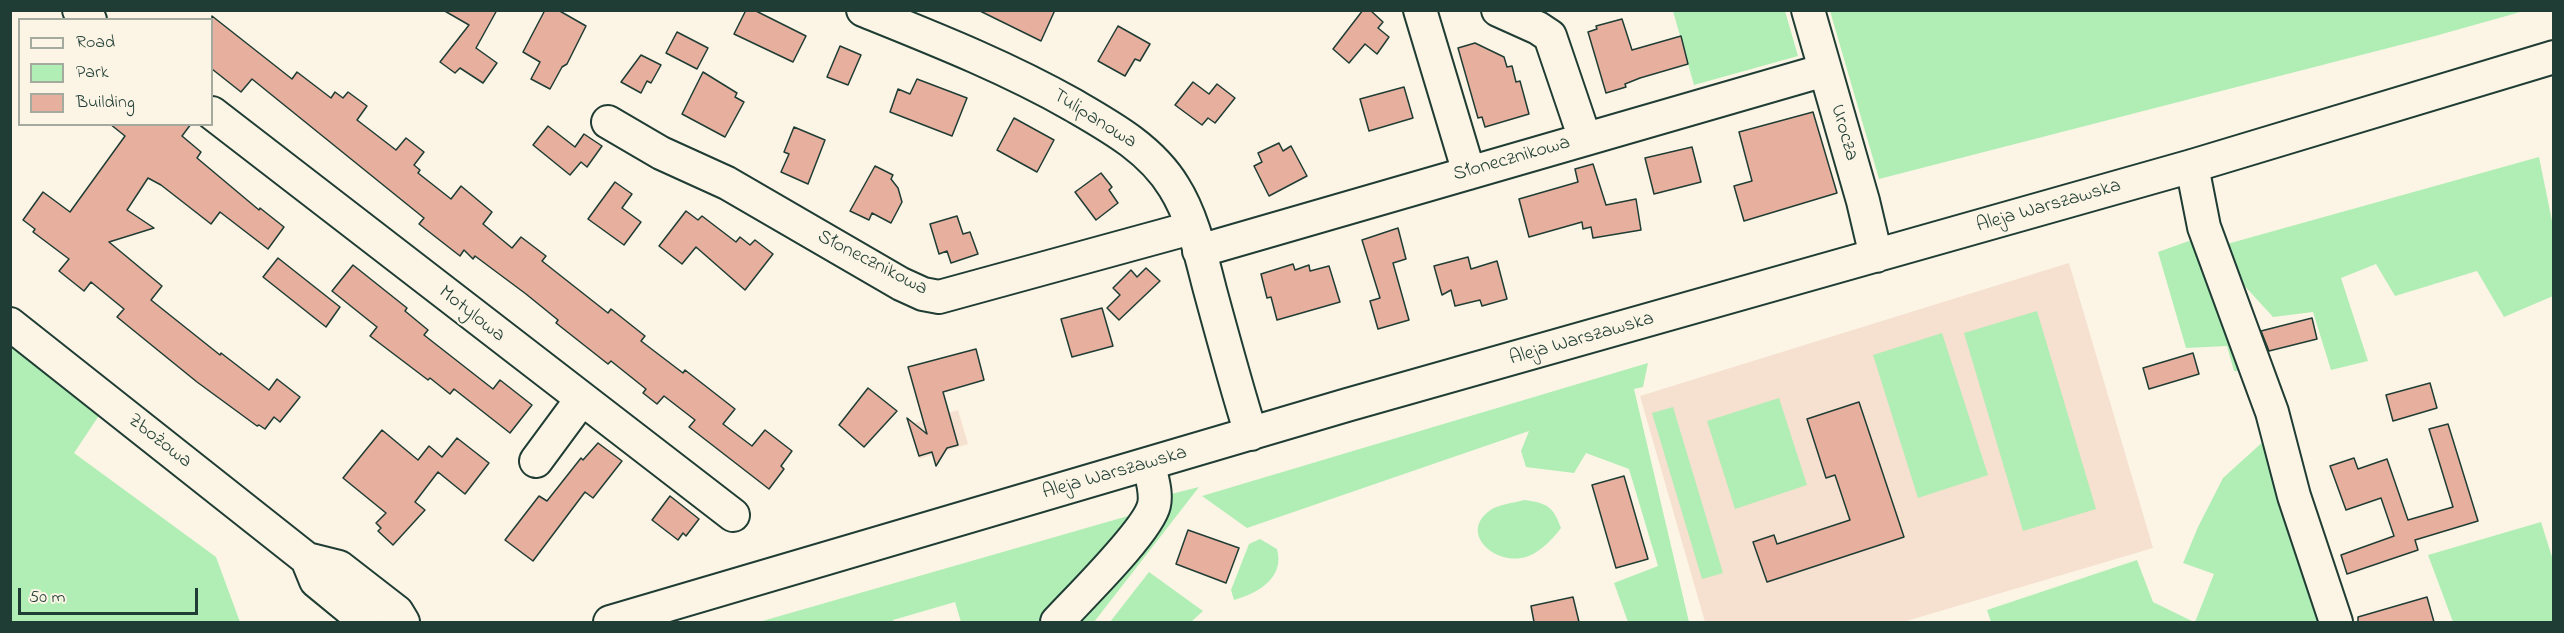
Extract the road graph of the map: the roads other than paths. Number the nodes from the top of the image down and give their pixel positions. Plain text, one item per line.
1 (863, 10) edge
2 (1420, 10) edge
3 (1498, 10) edge
4 (1808, 10) edge
5 (2553, 57) edge
6 (1825, 70) junction
7 (213, 114) edge
8 (608, 122) dead end
9 (1585, 139) junction
10 (2192, 166) junction
11 (1470, 173) junction
12 (1195, 239) junction
13 (1876, 256) junction
14 (10, 324) edge
15 (581, 400) junction
16 (1251, 434) junction
17 (536, 461) dead end
18 (1149, 464) junction
19 (733, 515) dead end
20 (307, 559) junction
21 (366, 622) edge
22 (404, 622) edge
23 (610, 622) edge
24 (1058, 622) edge
25 (2336, 622) edge

1 - 12 street, Tulipanowa
2 - 11 street
3 - 9 street
4 - 6 street, Urocza
5 - 10 street, Aleja Warszawska
6 - 9 street, Słonecznikowa
6 - 13 street, Urocza
7 - 15 street, Motylowa
8 - 12 street, Słonecznikowa
9 - 11 street, Słonecznikowa
10 - 13 street, Aleja Warszawska
10 - 25 street
11 - 12 street, Słonecznikowa
12 - 16 street, Tulipanowa
13 - 16 street, Aleja Warszawska
14 - 20 street, Zbożowa
15 - 17 street
15 - 19 street, Motylowa
16 - 18 street, Aleja Warszawska
18 - 23 street, Aleja Warszawska
18 - 24 street
20 - 21 street, Zbożowa
20 - 22 street, Zbożowa

